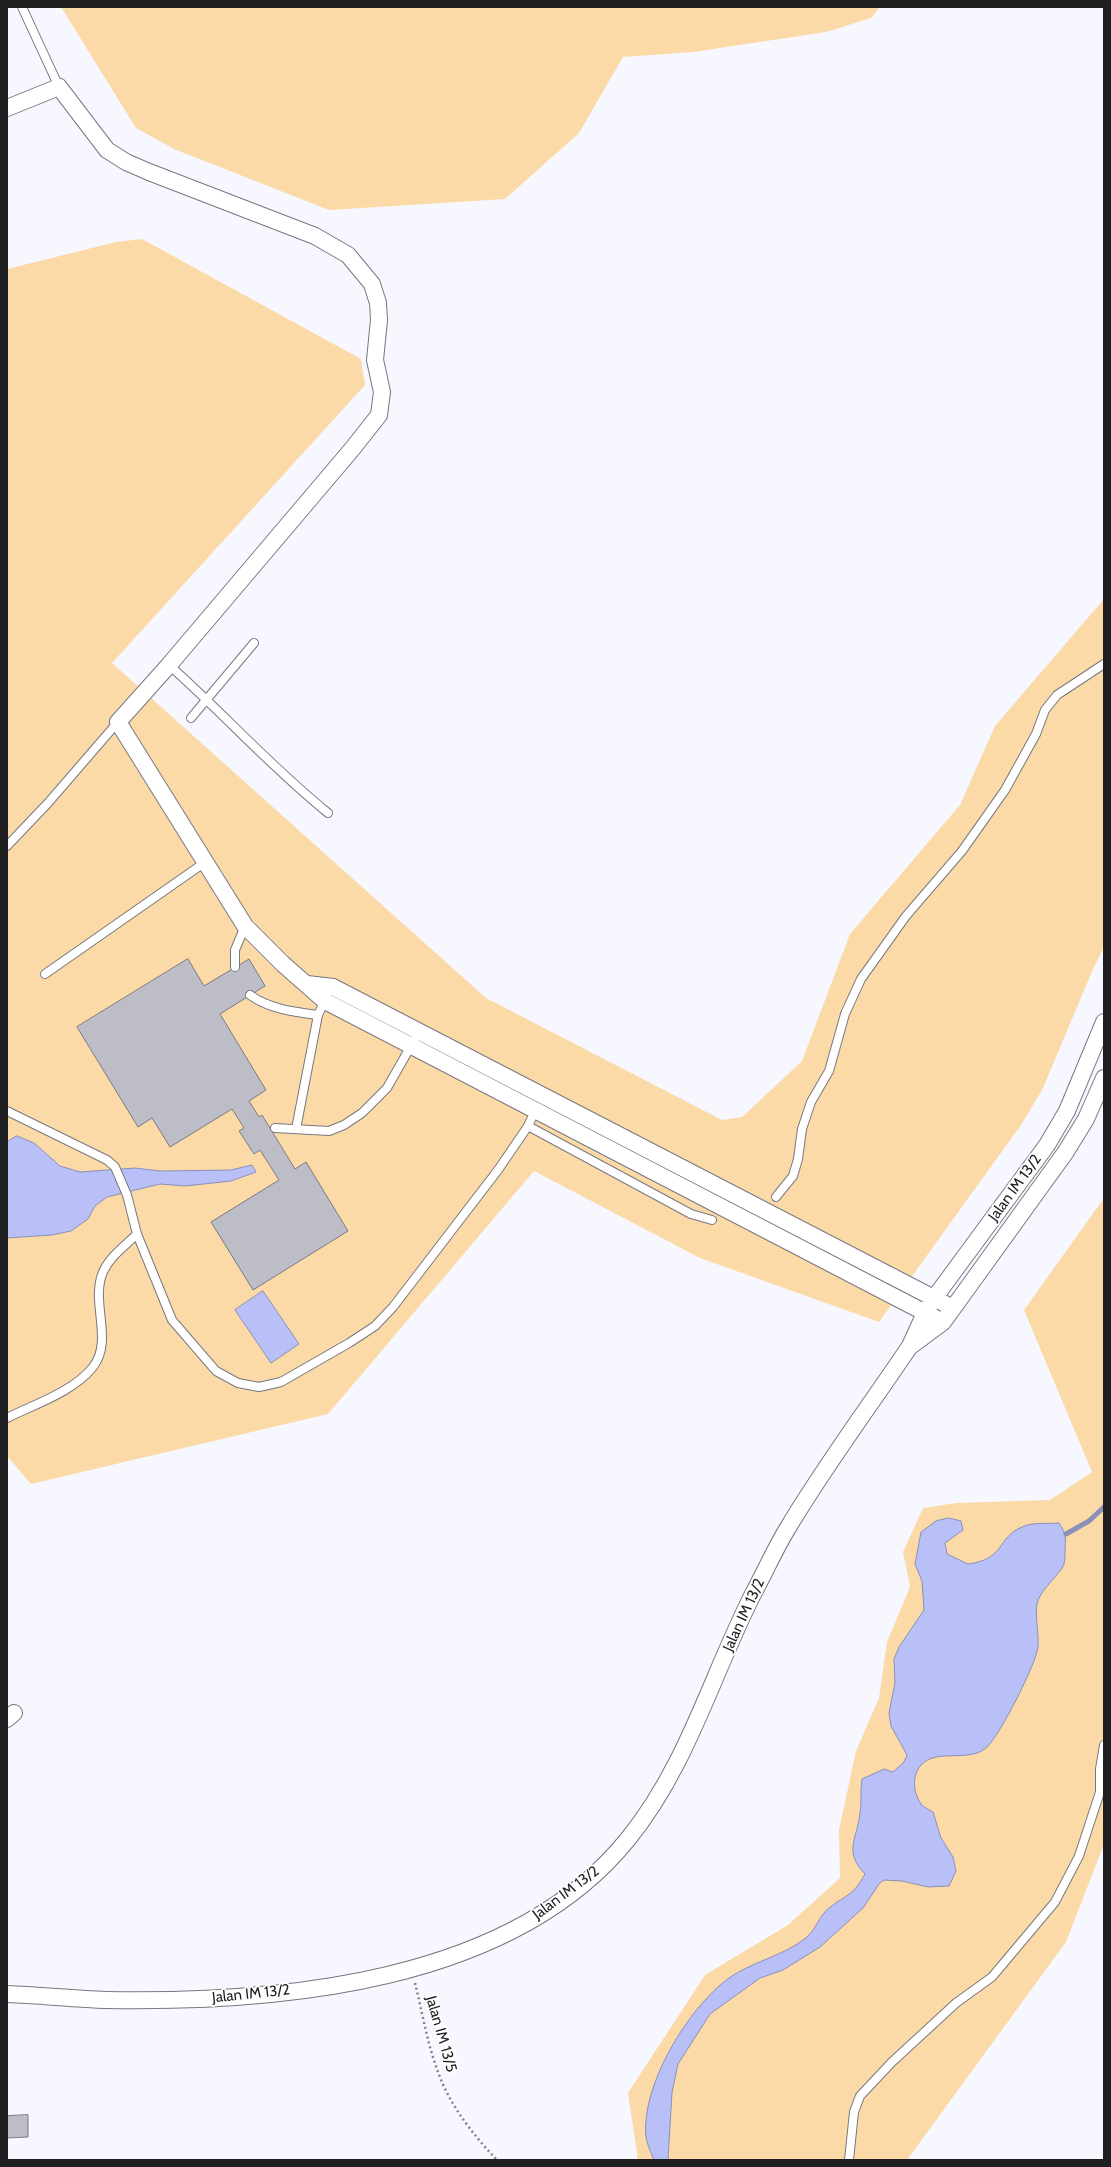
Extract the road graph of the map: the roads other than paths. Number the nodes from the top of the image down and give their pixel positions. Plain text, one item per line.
1 (22, 7) edge
2 (59, 87) junction
3 (7, 108) edge
4 (254, 643) dead end
5 (1104, 664) edge
6 (168, 666) junction
7 (207, 699) junction
8 (191, 718) dead end
9 (118, 722) junction
10 (328, 813) dead end
11 (7, 846) edge
12 (204, 863) junction
13 (245, 926) junction
14 (235, 967) dead end
15 (45, 974) dead end
16 (306, 984) junction
17 (333, 987) junction
18 (250, 995) dead end
19 (325, 1001) junction
20 (318, 1015) junction
21 (1104, 1022) edge
22 (419, 1032) junction
23 (410, 1045) junction
24 (1104, 1078) edge
25 (504, 1085) junction
26 (7, 1111) edge
27 (535, 1111) junction
28 (528, 1126) junction
29 (275, 1128) dead end
30 (296, 1129) junction
31 (631, 1142) junction
32 (623, 1156) junction
33 (776, 1197) dead end
34 (712, 1220) dead end
35 (137, 1234) junction
36 (935, 1297) junction
37 (953, 1308) junction
38 (925, 1313) junction
39 (943, 1322) junction
40 (910, 1346) junction
41 (7, 1418) edge
42 (1104, 1745) edge
43 (7, 1994) edge
44 (849, 2160) edge

1 - 2 lane
2 - 3 street
2 - 6 street
4 - 7 lane
5 - 33 lane
6 - 7 lane
6 - 9 street
7 - 8 lane
7 - 10 lane
9 - 11 lane
9 - 12 street
12 - 13 street
12 - 15 lane
13 - 14 lane
13 - 16 street
16 - 17 street
16 - 19 street
17 - 19 lane
17 - 22 street
18 - 20 lane
19 - 20 lane
19 - 23 street
20 - 30 lane
21 - 36 street, Jalan IM 13/2
22 - 23 lane
22 - 25 street
23 - 25 street
23 - 30 lane
24 - 37 street, Jalan IM 13/2
25 - 27 street
25 - 31 street
26 - 35 lane
27 - 28 lane
27 - 32 street
28 - 34 lane
28 - 35 lane
29 - 30 lane
31 - 32 street
31 - 36 street
32 - 38 street
35 - 41 lane
36 - 37 street
36 - 38 street, Jalan IM 13/2
37 - 39 street, Jalan IM 13/2
38 - 39 street
38 - 40 street, Jalan IM 13/2
39 - 40 street, Jalan IM 13/2
40 - 43 street, Jalan IM 13/2
42 - 44 lane

